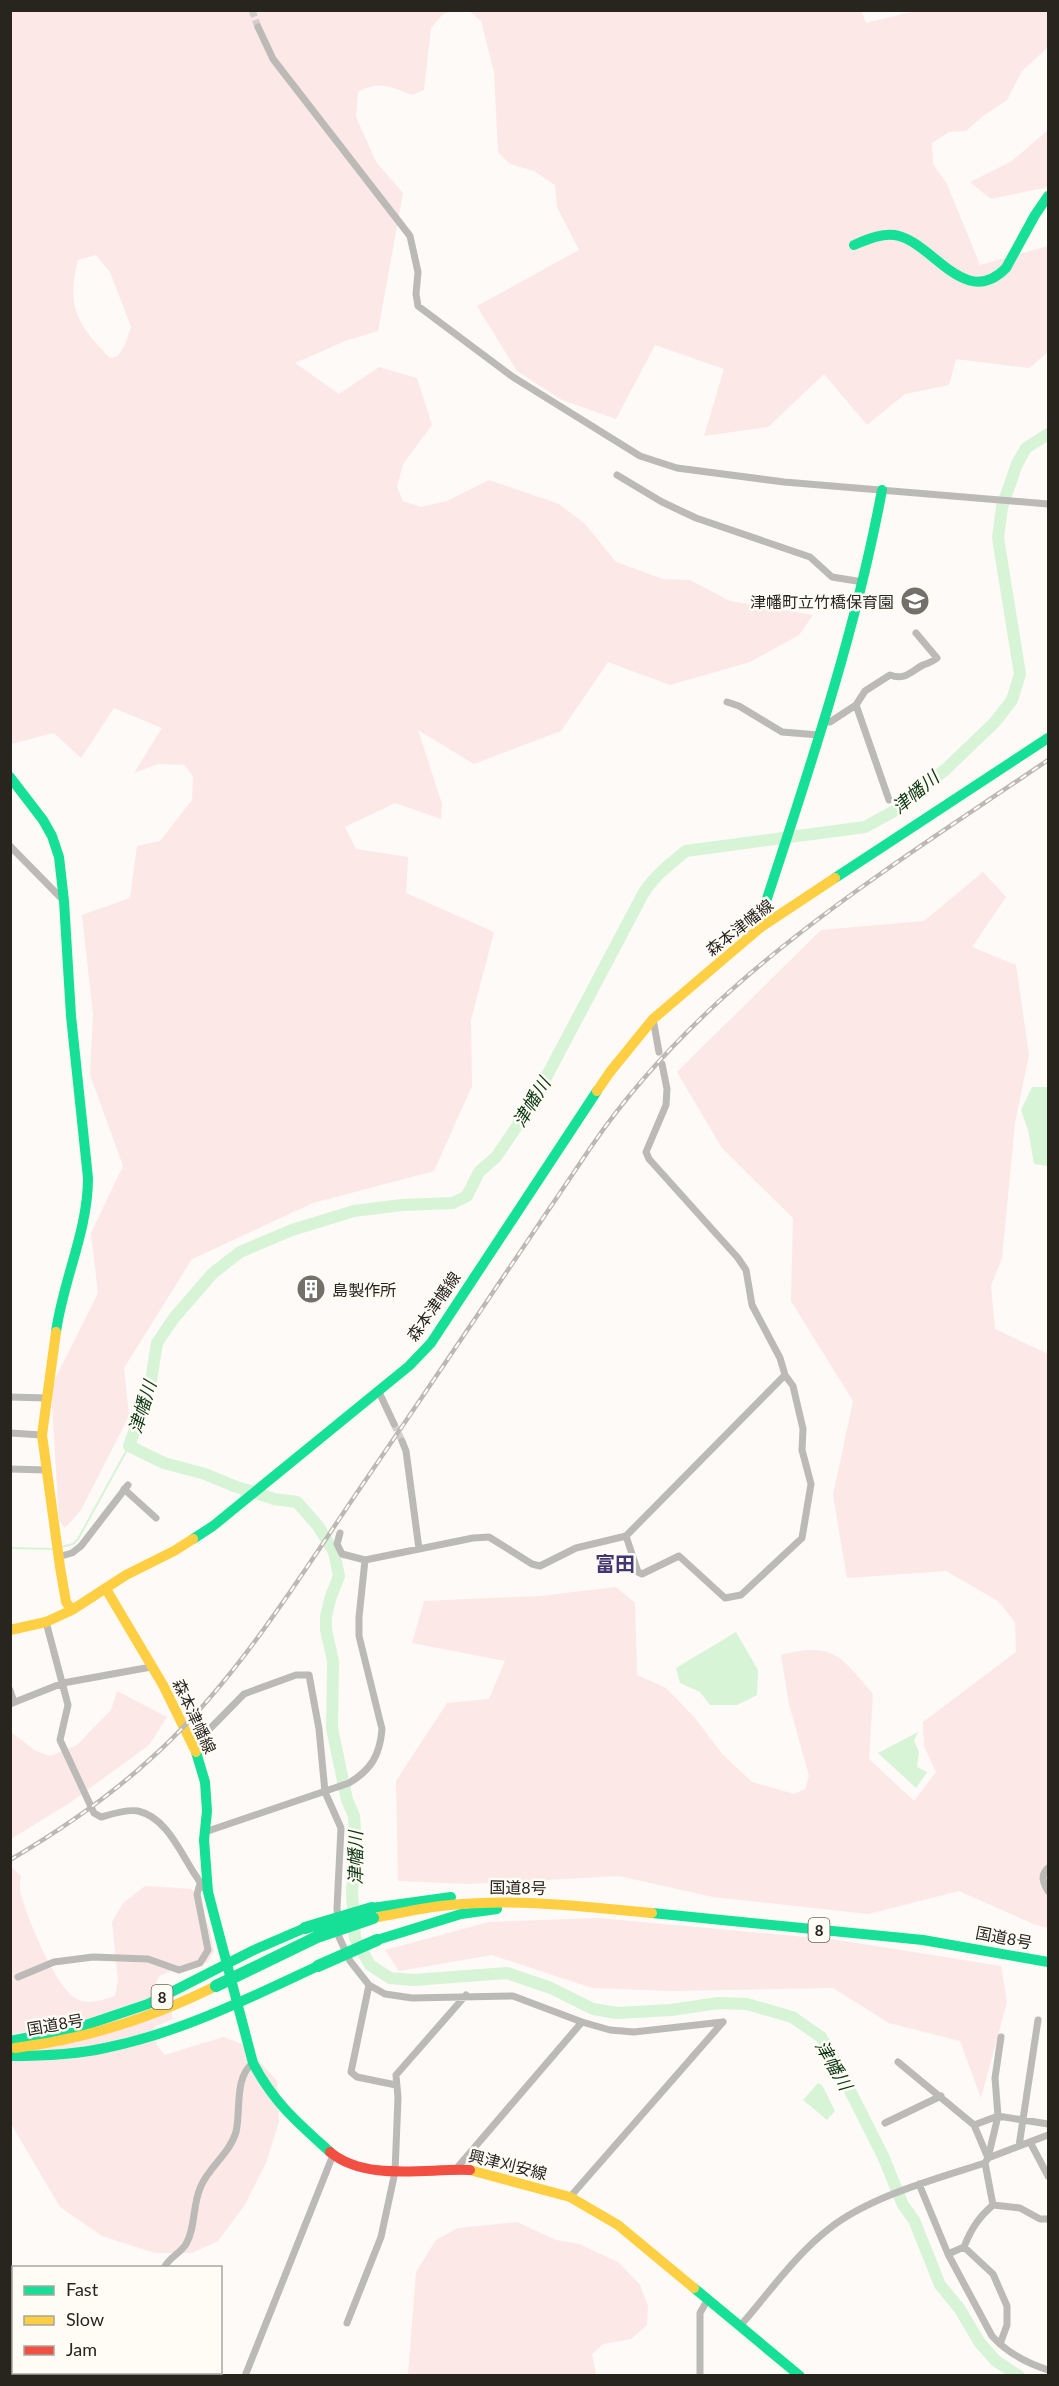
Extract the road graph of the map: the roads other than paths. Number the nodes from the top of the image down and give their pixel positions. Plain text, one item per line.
1 (258, 27) tunnel mouth
2 (1048, 196) edge
3 (854, 244) dead end
4 (617, 475) dead end
5 (882, 490) junction
6 (1048, 504) edge
7 (863, 582) junction
8 (916, 633) dead end
9 (727, 702) dead end
10 (856, 705) junction
11 (823, 722) junction
12 (819, 735) junction
13 (1048, 738) edge
14 (10, 777) edge
15 (888, 800) dead end
16 (10, 846) edge
17 (64, 901) junction
18 (761, 927) junction
19 (652, 1019) junction
20 (659, 1052) dead end
21 (662, 1064) dead end
22 (785, 1375) junction
23 (379, 1392) junction
24 (10, 1397) edge
25 (46, 1398) junction
26 (394, 1424) tunnel mouth
27 (10, 1434) edge
28 (42, 1435) junction
29 (402, 1441) tunnel mouth
30 (10, 1468) edge
31 (46, 1470) junction
32 (156, 1518) dead end
33 (340, 1533) dead end
34 (626, 1536) junction
35 (419, 1549) junction
36 (57, 1551) junction
37 (365, 1560) junction
38 (106, 1589) junction
39 (72, 1610) junction
40 (46, 1622) junction
41 (10, 1630) edge
42 (151, 1666) junction
43 (63, 1683) junction
44 (10, 1690) edge
45 (12, 1702) edge
46 (194, 1745) junction
47 (325, 1792) junction
48 (205, 1832) junction
49 (1048, 1868) edge
50 (204, 1888) junction
51 (1048, 1891) edge
52 (588, 1907) junction
53 (373, 1913) junction
54 (1048, 1962) edge
55 (226, 1965) junction
56 (18, 1977) dead end
57 (369, 1985) junction
58 (466, 1995) junction
59 (236, 2004) junction
60 (1038, 2020) dead end
61 (582, 2022) junction
62 (1001, 2037) dead end
63 (10, 2041) edge
64 (10, 2048) edge
65 (10, 2056) edge
66 (898, 2062) dead end
67 (253, 2063) junction
68 (396, 2085) junction
69 (941, 2096) junction
70 (998, 2116) junction
71 (1022, 2120) junction
72 (885, 2123) dead end
73 (1048, 2124) edge
74 (974, 2125) junction
75 (1048, 2135) edge
76 (1030, 2142) junction
77 (1019, 2146) junction
78 (333, 2155) junction
79 (987, 2160) junction
80 (456, 2169) junction
81 (395, 2172) junction
82 (1048, 2176) edge
83 (917, 2185) junction
84 (570, 2197) junction
85 (993, 2205) junction
86 (1048, 2219) edge
87 (964, 2247) junction
88 (948, 2254) junction
89 (165, 2266) edge
90 (708, 2299) junction
91 (347, 2323) dead end
92 (740, 2326) junction
93 (1000, 2344) junction
94 (1048, 2370) edge
95 (785, 2371) edge
96 (245, 2376) edge
97 (700, 2376) edge
98 (800, 2376) edge

1 - 5 street
2 - 3 main road
4 - 7 street
5 - 6 street
5 - 7 main road
7 - 11 main road
8 - 10 street
9 - 12 street
10 - 11 street
10 - 15 street
11 - 12 main road
12 - 18 main road
13 - 18 main road, 森本津幡線
14 - 17 main road
16 - 17 street
17 - 25 main road
18 - 19 main road, 森本津幡線
19 - 20 street
19 - 23 main road, 森本津幡線
21 - 22 street
22 - 34 street
22 - 34 street
23 - 26 street
23 - 38 main road, 森本津幡線
24 - 25 street
25 - 28 main road
27 - 28 street
28 - 31 main road
29 - 35 street
30 - 31 street
31 - 36 main road
32 - 36 street
33 - 37 street
34 - 35 street
35 - 37 street
36 - 39 main road
37 - 47 street
38 - 39 main road
38 - 42 main road, 森本津幡線
39 - 40 main road
40 - 41 main road
40 - 43 street
42 - 43 street
42 - 46 main road, 森本津幡線
43 - 45 street
43 - 50 street
44 - 45 street
46 - 47 street
46 - 48 main road, 森本津幡線
47 - 48 street
47 - 57 street
48 - 50 main road, 森本津幡線
49 - 51 street
50 - 55 main road, 森本津幡線
50 - 56 street
52 - 53 main road, 国道8号 / 8
52 - 54 main road, 国道8号 / 8
52 - 59 main road, 8, bridge
53 - 55 main road, 8, bridge
53 - 64 main road, 国道8号 / 8, bridge
55 - 59 main road, 森本津幡線
55 - 63 main road, 8
57 - 58 street
57 - 68 street
58 - 61 street
58 - 68 street
59 - 65 main road
59 - 67 main road, 興津刈安線
60 - 71 street
61 - 80 street
61 - 84 street
62 - 70 street
66 - 69 street
67 - 78 main road, 興津刈安線
67 - 89 street
68 - 81 street
69 - 72 street
69 - 74 street
70 - 71 street
70 - 74 street
70 - 79 street
71 - 73 street
71 - 77 street
74 - 79 street
75 - 76 street
76 - 77 street
76 - 82 street
77 - 79 street
78 - 81 main road, 興津刈安線
78 - 96 street
79 - 83 street
79 - 85 street
80 - 81 main road, 興津刈安線
80 - 84 main road, 興津刈安線
81 - 91 street
83 - 88 street
83 - 92 street
84 - 90 main road, 興津刈安線
85 - 86 street
85 - 87 street
87 - 88 street
87 - 93 street
88 - 93 street
90 - 92 main road, 興津刈安線
90 - 97 street
92 - 95 main road, 興津刈安線
93 - 94 street
95 - 98 main road, 興津刈安線

